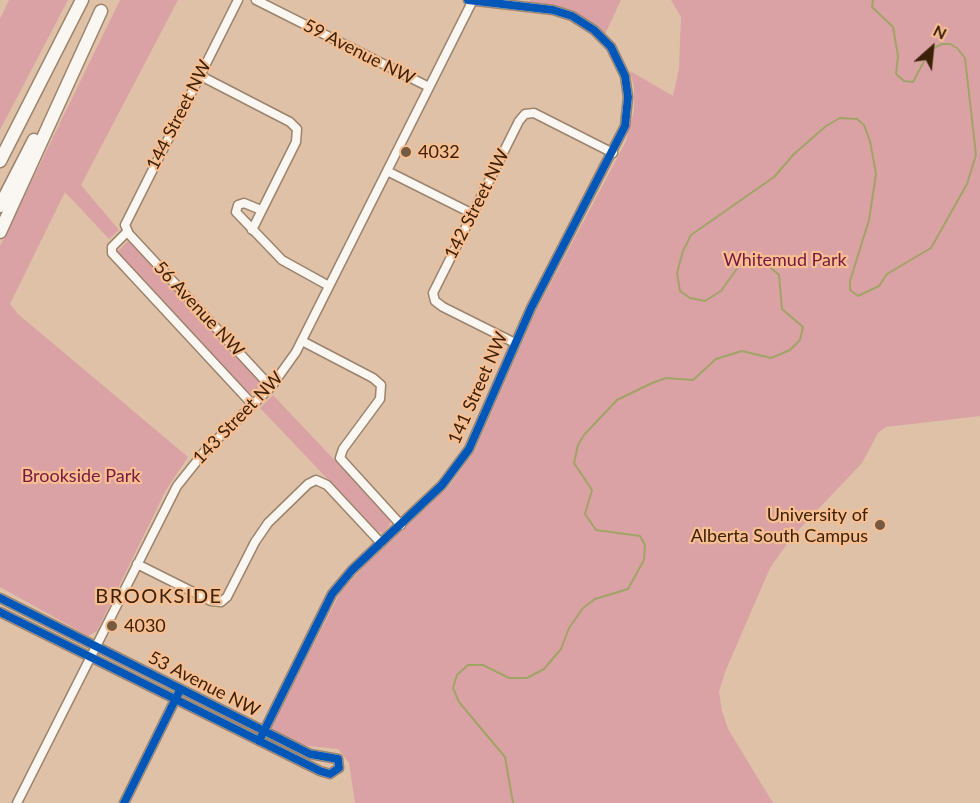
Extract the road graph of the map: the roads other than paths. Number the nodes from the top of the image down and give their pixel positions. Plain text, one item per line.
1 (82, 0) edge
2 (238, 0) edge
3 (256, 0) edge
4 (471, 1) edge
5 (104, 6) edge
6 (199, 75) junction
7 (429, 87) junction
8 (32, 97) junction
9 (0, 148) edge
10 (613, 153) junction
11 (0, 161) edge
12 (387, 171) junction
13 (0, 206) edge
14 (261, 210) junction
15 (472, 214) junction
16 (252, 230) junction
17 (127, 231) junction
18 (0, 232) edge
19 (329, 286) junction
20 (302, 341) junction
21 (515, 344) junction
22 (272, 387) junction
23 (253, 405) junction
24 (401, 525) junction
25 (381, 543) junction
26 (137, 564) junction
27 (0, 598) edge
28 (0, 612) edge
29 (96, 646) junction
30 (91, 656) junction
31 (180, 689) junction
32 (176, 699) junction
33 (264, 731) junction
34 (259, 741) junction
35 (17, 803) edge
36 (124, 803) edge

1 - 8 highway
2 - 6 street, 144 Street NW
3 - 7 street, 59 Avenue NW
4 - 7 street, 143 Street NW
4 - 10 street, 141 Street NW
5 - 13 highway
5 - 18 highway
6 - 14 street
6 - 17 street, 144 Street NW
7 - 12 street, 143 Street NW
8 - 9 highway
8 - 11 highway
10 - 15 street, 142 Street NW
10 - 21 street, 141 Street NW
12 - 15 street
12 - 19 street, 143 Street NW
14 - 16 street
14 - 16 street
15 - 21 street, 142 Street NW
16 - 19 street
17 - 22 street, 56 Avenue NW
17 - 23 street
19 - 20 street, 143 Street NW
20 - 22 street, 143 Street NW
20 - 24 street
21 - 24 street, 141 Street NW
22 - 23 street, 143 Street NW
23 - 26 street, 143 Street NW
24 - 25 street, 141 Street NW
25 - 26 street
25 - 33 street, 141 Street NW
26 - 29 street, 143 Street NW
27 - 29 street, 53 Avenue NW
28 - 30 street, 53 Avenue NW
29 - 30 street, 143 Street NW
29 - 31 street, 53 Avenue NW
30 - 32 street, 53 Avenue NW
30 - 35 street, 143 Street NW
31 - 32 street
31 - 33 street, 53 Avenue NW
32 - 34 street, 53 Avenue NW
32 - 36 street
33 - 34 street, 141 Street NW
33 - 34 street, 53 Avenue NW

